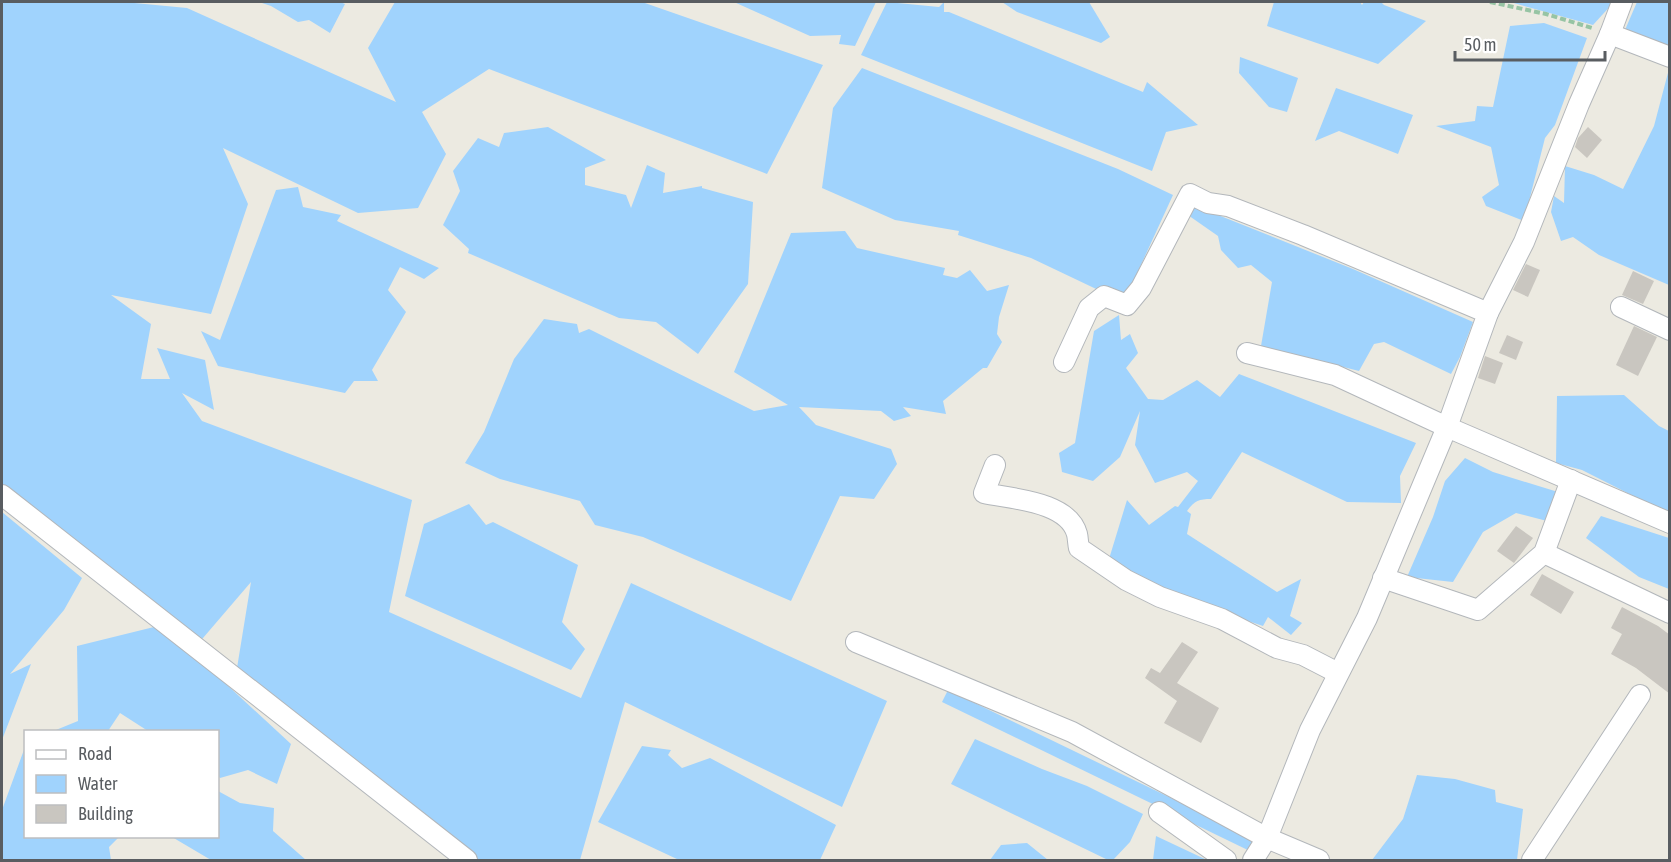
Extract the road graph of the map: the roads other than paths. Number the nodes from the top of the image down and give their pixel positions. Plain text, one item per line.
1 (1622, 2) edge
2 (1610, 34) junction
3 (1670, 57) edge
4 (1621, 307) dead end
5 (1488, 313) junction
6 (1670, 330) edge
7 (1247, 352) dead end
8 (1064, 362) dead end
9 (1447, 427) junction
10 (995, 465) dead end
11 (1571, 480) junction
12 (2, 495) edge
13 (1670, 523) edge
14 (1544, 553) junction
15 (1383, 578) junction
16 (1670, 613) edge
17 (856, 642) dead end
18 (1338, 673) junction
19 (1640, 694) dead end
20 (1159, 813) dead end
21 (1267, 837) junction
22 (467, 861) edge
23 (1226, 861) edge
24 (1253, 861) edge
25 (1319, 861) edge
26 (1532, 861) edge

1 - 2 street
2 - 3 street
2 - 5 street
4 - 6 street
5 - 8 street
5 - 9 street
7 - 9 street
9 - 11 street
9 - 15 street
10 - 18 street
11 - 13 street
11 - 14 street
12 - 22 street
14 - 15 street
14 - 16 street
15 - 18 street
17 - 21 street
18 - 21 street
19 - 26 street
20 - 23 street
21 - 24 street
21 - 25 street

